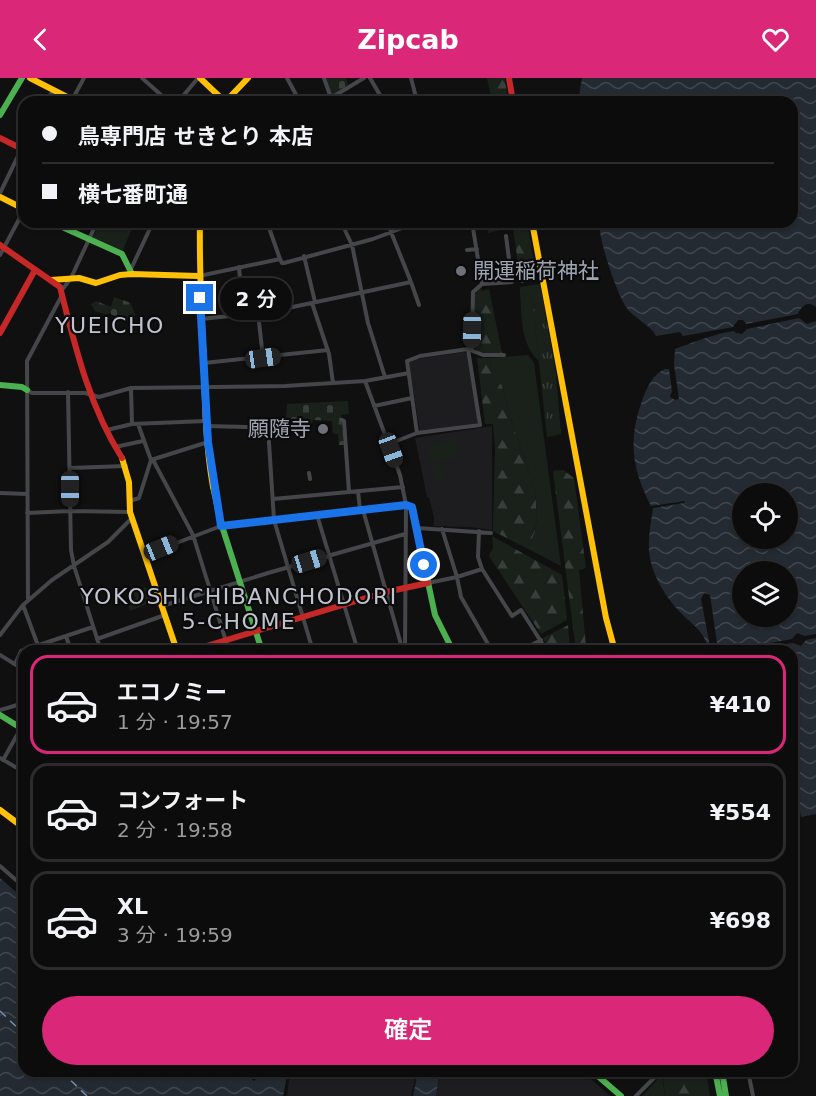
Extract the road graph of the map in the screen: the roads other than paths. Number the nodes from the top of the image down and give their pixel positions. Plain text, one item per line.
1 (22, 78) edge
2 (30, 78) edge
3 (84, 78) edge
4 (142, 78) edge
5 (199, 78) edge
6 (248, 78) edge
7 (287, 78) edge
8 (324, 78) edge
9 (364, 78) edge
10 (370, 78) edge
11 (411, 78) edge
12 (509, 78) edge
13 (53, 90) junction
14 (50, 96) edge
15 (65, 96) edge
16 (77, 96) edge
17 (162, 96) edge
18 (183, 96) edge
19 (219, 96) edge
20 (231, 96) edge
21 (297, 96) edge
22 (331, 96) edge
23 (333, 96) edge
24 (380, 96) edge
25 (415, 96) edge
26 (512, 96) edge
27 (0, 115) edge
28 (0, 138) edge
29 (18, 147) edge
30 (18, 159) edge
31 (0, 195) edge
32 (18, 206) edge
33 (18, 219) edge
34 (66, 228) edge
35 (95, 228) edge
36 (150, 228) edge
37 (200, 228) edge
38 (269, 228) edge
39 (344, 228) edge
40 (389, 228) edge
41 (402, 228) edge
42 (473, 228) edge
43 (533, 228) edge
44 (391, 232) junction
45 (506, 236) dead end
46 (89, 240) junction
47 (352, 245) junction
48 (2, 246) edge
49 (477, 249) junction
50 (467, 250) dead end
51 (0, 255) edge
52 (304, 256) junction
53 (280, 259) junction
54 (239, 267) junction
55 (35, 270) junction
56 (131, 272) junction
57 (198, 276) junction
58 (71, 278) junction
59 (51, 280) junction
60 (411, 282) junction
61 (482, 284) junction
62 (61, 293) junction
63 (362, 294) junction
64 (314, 302) junction
65 (419, 305) dead end
66 (258, 313) junction
67 (243, 315) junction
68 (201, 320) junction
69 (0, 333) edge
70 (470, 349) junction
71 (328, 350) junction
72 (504, 355) dead end
73 (263, 358) junction
74 (204, 363) junction
75 (409, 373) junction
76 (385, 377) junction
77 (364, 381) junction
78 (333, 383) junction
79 (0, 385) edge
80 (205, 387) junction
81 (131, 388) junction
82 (27, 390) junction
83 (68, 392) junction
84 (92, 395) junction
85 (412, 398) junction
86 (374, 406) junction
87 (342, 420) dead end
88 (132, 424) junction
89 (138, 424) junction
90 (206, 424) junction
91 (268, 427) junction
92 (283, 428) dead end
93 (107, 430) junction
94 (417, 434) junction
95 (143, 441) junction
96 (208, 442) junction
97 (388, 444) junction
98 (116, 447) junction
99 (152, 460) junction
100 (126, 466) junction
101 (70, 468) junction
102 (309, 473) dead end
103 (310, 479) dead end
104 (403, 487) junction
105 (358, 491) junction
106 (349, 492) junction
107 (0, 493) edge
108 (27, 494) junction
109 (273, 500) junction
110 (129, 502) junction
111 (406, 505) junction
112 (362, 510) junction
113 (70, 511) junction
114 (27, 513) junction
115 (131, 515) junction
116 (317, 515) junction
117 (274, 520) junction
118 (221, 526) junction
119 (416, 528) junction
120 (442, 529) junction
121 (479, 531) junction
122 (491, 533) dead end
123 (405, 534) junction
124 (193, 535) junction
125 (371, 543) junction
126 (145, 555) junction
127 (329, 555) junction
128 (74, 566) junction
129 (288, 567) junction
130 (482, 569) junction
131 (457, 577) junction
132 (241, 581) junction
133 (429, 583) junction
134 (404, 588) junction
135 (211, 591) junction
136 (386, 592) junction
137 (28, 599) junction
138 (22, 604) junction
139 (344, 605) junction
140 (162, 606) junction
141 (165, 615) junction
142 (303, 617) junction
143 (93, 627) junction
144 (256, 630) junction
145 (0, 635) edge
146 (66, 636) junction
147 (97, 639) junction
148 (226, 640) junction
149 (541, 640) junction
150 (38, 645) edge
151 (46, 645) edge
152 (69, 645) edge
153 (99, 645) edge
154 (175, 645) edge
155 (210, 645) edge
156 (227, 645) edge
157 (260, 645) edge
158 (311, 645) edge
159 (356, 645) edge
160 (403, 645) edge
161 (404, 645) edge
162 (450, 645) edge
163 (489, 645) edge
164 (531, 645) edge
165 (544, 645) edge
166 (613, 645) edge
167 (0, 655) edge
168 (18, 658) edge
169 (15, 664) junction
170 (18, 666) edge
171 (18, 705) edge
172 (0, 710) edge
173 (0, 715) edge
174 (18, 726) edge
175 (18, 736) edge
176 (2, 759) edge
177 (18, 768) edge
178 (0, 810) edge
179 (18, 824) edge
180 (0, 866) edge
181 (18, 882) edge
182 (599, 1077) edge
183 (655, 1077) edge
184 (716, 1077) edge
185 (723, 1077) edge
186 (749, 1077) edge
187 (621, 1096) edge
188 (636, 1096) edge
189 (720, 1096) edge
190 (726, 1096) edge
191 (753, 1096) edge

1 - 27 street
2 - 13 street
3 - 16 street
4 - 17 street
5 - 18 street
5 - 19 street
6 - 20 street
7 - 21 street
8 - 22 street
9 - 23 street
10 - 24 street
11 - 25 street
12 - 26 street
13 - 14 street
13 - 15 street
28 - 29 street
30 - 31 street
31 - 32 street
33 - 48 street
34 - 46 street
35 - 46 street
36 - 56 street
37 - 57 street
38 - 53 street
39 - 47 street
40 - 44 street
41 - 44 street
42 - 49 street
43 - 166 street
44 - 47 street
44 - 60 street
45 - 61 street
46 - 56 street
46 - 58 street
47 - 52 street
47 - 63 street
48 - 51 street
48 - 55 street
49 - 50 street
49 - 61 street
52 - 53 street
52 - 64 street
53 - 54 street
54 - 57 street
54 - 67 street
55 - 59 street
55 - 69 street
56 - 57 street
56 - 58 street
57 - 68 street
58 - 59 street
58 - 62 street
59 - 62 street
60 - 63 street
60 - 65 street
61 - 70 street
62 - 82 street
62 - 84 street
63 - 64 street
63 - 76 street
64 - 66 street
64 - 71 street
66 - 67 street
66 - 73 street
67 - 68 street
68 - 74 street
70 - 72 street
70 - 75 street
70 - 94 street
71 - 73 street
71 - 78 street
73 - 74 street
74 - 80 street
75 - 76 street
75 - 85 street
76 - 77 street
77 - 78 street
77 - 86 street
78 - 80 street
79 - 82 street
80 - 81 street
80 - 90 street
81 - 84 street
81 - 88 street
82 - 83 street
82 - 108 street
83 - 84 street
83 - 101 street
84 - 93 street
85 - 86 street
85 - 94 street
86 - 97 street
87 - 106 street
88 - 89 street
88 - 93 street
89 - 90 street
89 - 95 street
90 - 91 street
90 - 96 street
91 - 92 street
91 - 109 street
93 - 98 street
94 - 97 street
95 - 98 street
95 - 99 street
96 - 99 street
96 - 118 street
97 - 104 street
98 - 100 street
99 - 110 street
99 - 124 street
100 - 101 street
100 - 110 street
101 - 113 street
102 - 103 street
104 - 105 street
104 - 111 street
105 - 106 street
105 - 112 street
106 - 109 street
107 - 108 street
108 - 114 street
109 - 117 street
110 - 115 street
111 - 112 street
111 - 119 street
111 - 123 street
112 - 116 street
112 - 125 street
113 - 114 street
113 - 115 street
113 - 128 street
114 - 137 street
115 - 126 street
115 - 128 street
116 - 117 street
116 - 127 street
117 - 118 street
117 - 129 street
118 - 124 street
118 - 132 street
119 - 120 street
119 - 133 street
120 - 121 street
120 - 131 street
121 - 122 street
121 - 130 street
123 - 125 street
123 - 134 street
124 - 126 street
124 - 135 street
125 - 127 street
125 - 136 street
126 - 140 street
127 - 129 street
127 - 139 street
128 - 137 street
128 - 143 street
129 - 132 street
129 - 142 street
130 - 131 street
130 - 149 street
131 - 133 street
131 - 163 street
132 - 135 street
132 - 144 street
133 - 134 street
133 - 162 street
134 - 136 street
134 - 161 street
135 - 140 street
135 - 148 street
136 - 139 street
136 - 160 street
137 - 138 street
138 - 145 street
138 - 150 street
139 - 142 street
139 - 159 street
140 - 141 street
141 - 147 street
141 - 154 street
142 - 144 street
142 - 158 street
143 - 146 street
143 - 147 street
144 - 148 street
144 - 157 street
146 - 151 street
146 - 152 street
147 - 153 street
148 - 155 street
148 - 156 street
149 - 164 street
149 - 165 street
167 - 169 street
168 - 169 street
169 - 170 street
171 - 172 street
173 - 174 street
175 - 176 street
176 - 177 street
178 - 179 street
180 - 181 street
182 - 187 street
183 - 188 street
184 - 189 street
185 - 190 street
186 - 191 street

